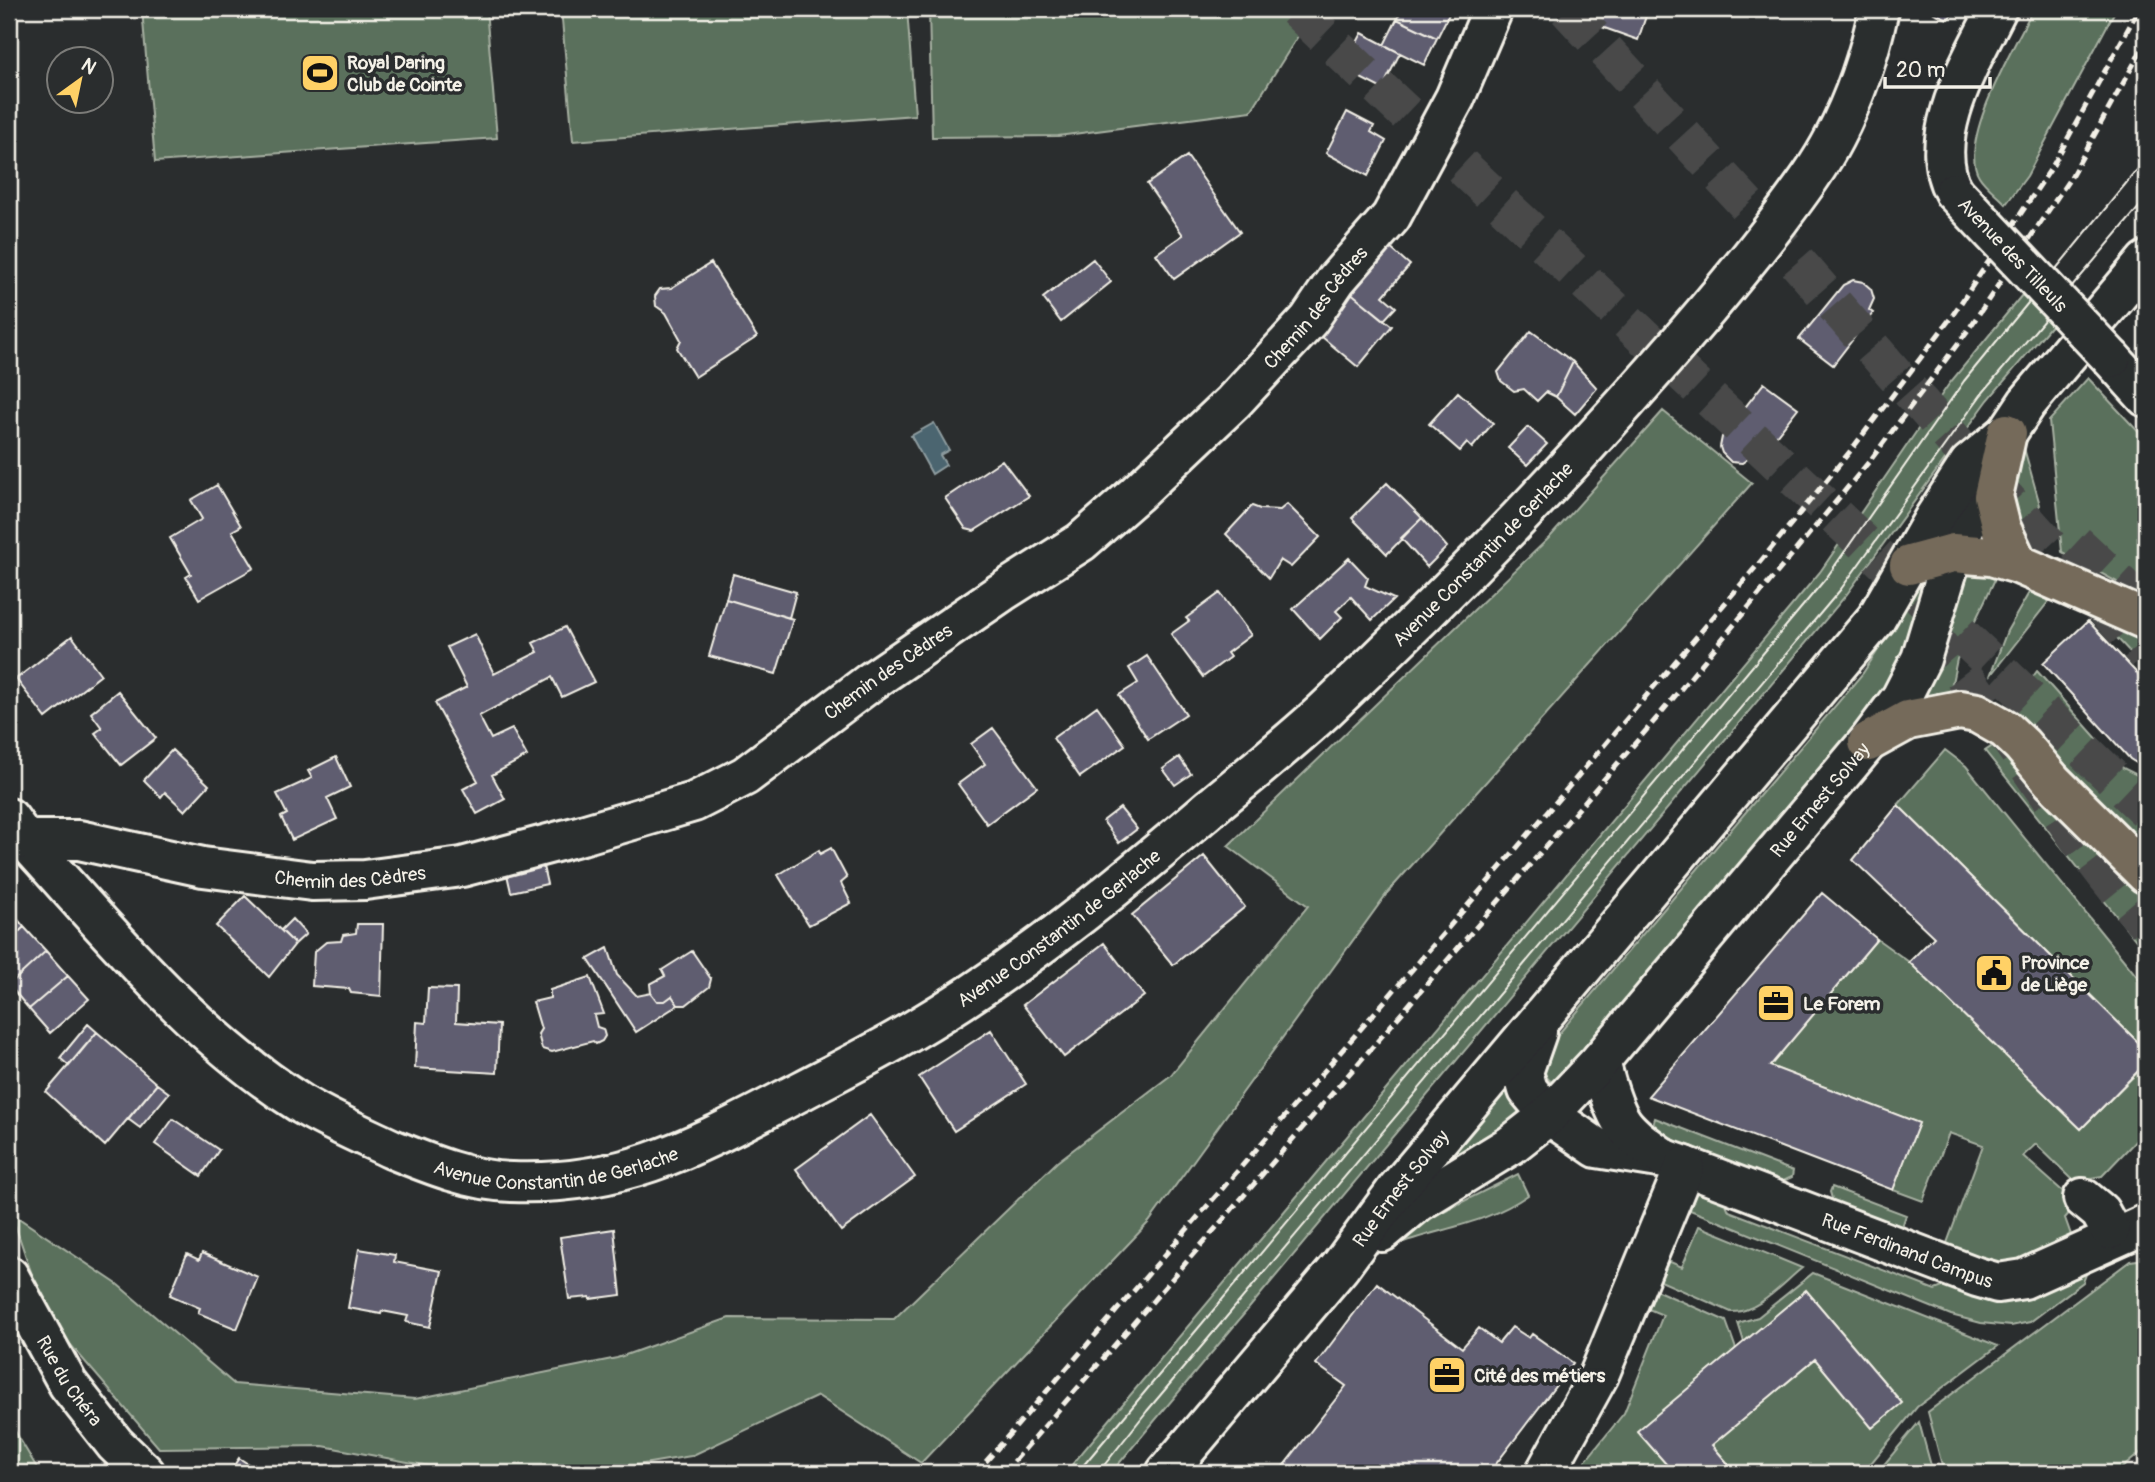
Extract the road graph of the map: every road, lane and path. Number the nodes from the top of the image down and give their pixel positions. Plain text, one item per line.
1 (1493, 9) edge
2 (1879, 9) edge
3 (1997, 9) edge
4 (2146, 261) edge
5 (2146, 397) edge
6 (2007, 433) junction
7 (1953, 553) junction
8 (2018, 564) junction
9 (1909, 565) junction
10 (2146, 620) edge
11 (1868, 742) junction
12 (17, 829) edge
13 (2146, 874) edge
14 (1544, 1013) junction
15 (1600, 1061) junction
16 (1549, 1115) junction
17 (1675, 1162) junction
18 (2102, 1219) edge
19 (1340, 1267) junction
20 (9, 1276) edge
21 (1551, 1461) edge
22 (1171, 1470) edge
23 (145, 1473) edge

1 - 12 street, Chemin des Cèdres
2 - 12 street, Avenue Constantin de Gerlache
3 - 5 street, Avenue des Tilleuls, bridge
4 - 6 street, Rue Ernest Solvay
6 - 7 street, Rue Ernest Solvay
6 - 8 highway
6 - 9 street, Rue Ernest Solvay
7 - 8 highway
7 - 9 highway
7 - 11 street, Rue Ernest Solvay
8 - 10 highway
9 - 14 street, Rue Ernest Solvay
11 - 13 highway
11 - 15 street, Rue Ernest Solvay
14 - 16 street, Rue Ernest Solvay
14 - 19 street, Rue Ernest Solvay
15 - 16 street, Rue Ernest Solvay
15 - 17 street
16 - 17 street
16 - 19 street, Rue Ernest Solvay
17 - 18 street, Rue Ferdinand Campus
17 - 21 street
19 - 22 street, Rue Ernest Solvay
20 - 23 street, Rue du Chéra

